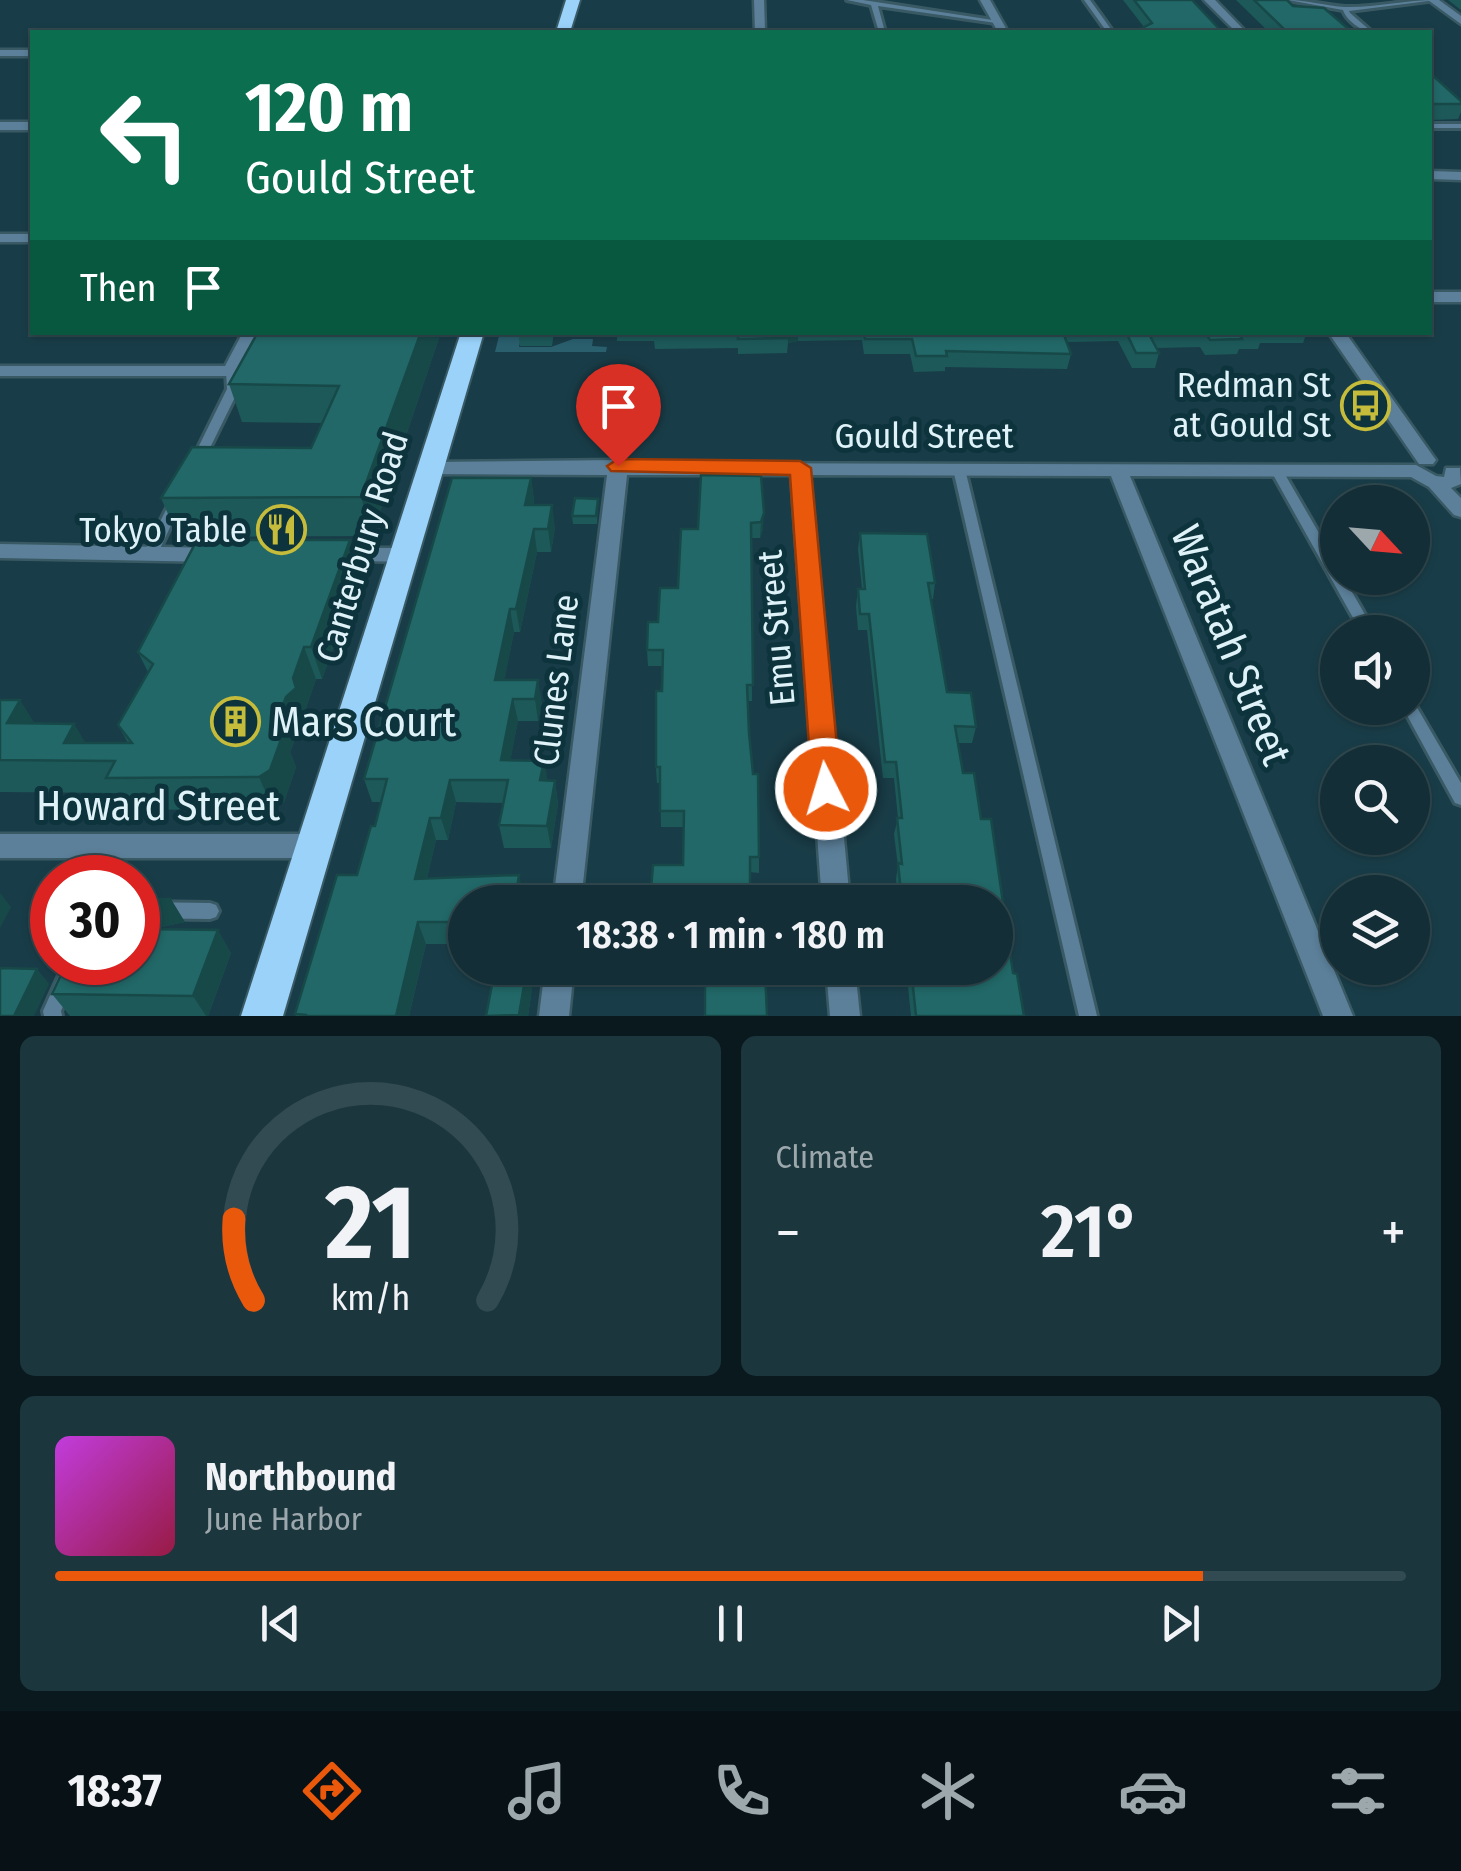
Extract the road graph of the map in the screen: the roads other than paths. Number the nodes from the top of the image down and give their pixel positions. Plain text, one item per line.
1 (573, 0) edge
2 (759, 0) edge
3 (850, 0) edge
4 (985, 0) edge
5 (1087, 0) edge
6 (1209, 0) edge
7 (1291, 0) edge
8 (1433, 0) edge
9 (874, 4) junction
10 (1346, 9) junction
11 (996, 21) junction
12 (1461, 21) edge
13 (564, 30) edge
14 (760, 30) edge
15 (881, 30) edge
16 (1001, 30) edge
17 (1109, 30) edge
18 (1239, 30) edge
19 (1367, 30) edge
20 (0, 53) edge
21 (30, 53) edge
22 (0, 126) edge
23 (30, 126) edge
24 (1432, 126) edge
25 (1461, 126) edge
26 (1432, 175) edge
27 (1461, 176) edge
28 (0, 238) edge
29 (30, 238) edge
30 (1432, 297) edge
31 (1461, 297) edge
32 (250, 335) edge
33 (472, 335) edge
34 (1338, 335) edge
35 (0, 371) edge
36 (231, 371) junction
37 (618, 466) junction
38 (1421, 466) junction
39 (432, 468) junction
40 (800, 468) junction
41 (959, 469) junction
42 (1118, 470) junction
43 (1276, 470) junction
44 (1450, 475) edge
45 (1461, 510) edge
46 (0, 551) edge
47 (151, 553) junction
48 (245, 554) edge
49 (301, 555) edge
50 (404, 555) junction
51 (1358, 615) edge
52 (1420, 725) edge
53 (1461, 798) edge
54 (0, 846) edge
55 (315, 846) junction
56 (570, 885) edge
57 (835, 885) edge
58 (160, 910) edge
59 (210, 911) dead end
60 (64, 985) edge
61 (558, 985) edge
62 (842, 985) edge
63 (53, 1016) edge
64 (262, 1016) edge
65 (554, 1016) edge
66 (845, 1016) edge
67 (1088, 1016) edge
68 (1338, 1016) edge

1 - 13 highway
2 - 14 street
3 - 9 lane
4 - 11 street
5 - 17 lane
6 - 18 street
7 - 10 lane
8 - 10 lane
8 - 12 street
9 - 11 lane
9 - 15 lane
10 - 19 lane
11 - 16 street
20 - 21 street
22 - 23 street
24 - 25 lane
26 - 27 street
28 - 29 street
30 - 31 street
32 - 36 street
33 - 39 highway, Canterbury Road
34 - 38 street
35 - 36 street
36 - 47 lane
37 - 39 street, Gould Street
37 - 40 street, Gould Street
37 - 56 street, Clunes Lane
38 - 43 street, Gould Street
38 - 44 street
39 - 50 highway, Canterbury Road
40 - 41 street, Gould Street
40 - 57 street, Emu Street
41 - 42 street, Gould Street
41 - 67 lane
42 - 43 street, Gould Street
42 - 68 street, Waratah Street
43 - 51 lane
44 - 45 street
46 - 47 street
47 - 48 street
49 - 50 street
50 - 55 highway, Canterbury Road
52 - 53 lane
54 - 55 street, Howard Street
55 - 64 highway, Canterbury Road
58 - 59 lane
60 - 63 lane
61 - 65 street
62 - 66 street

